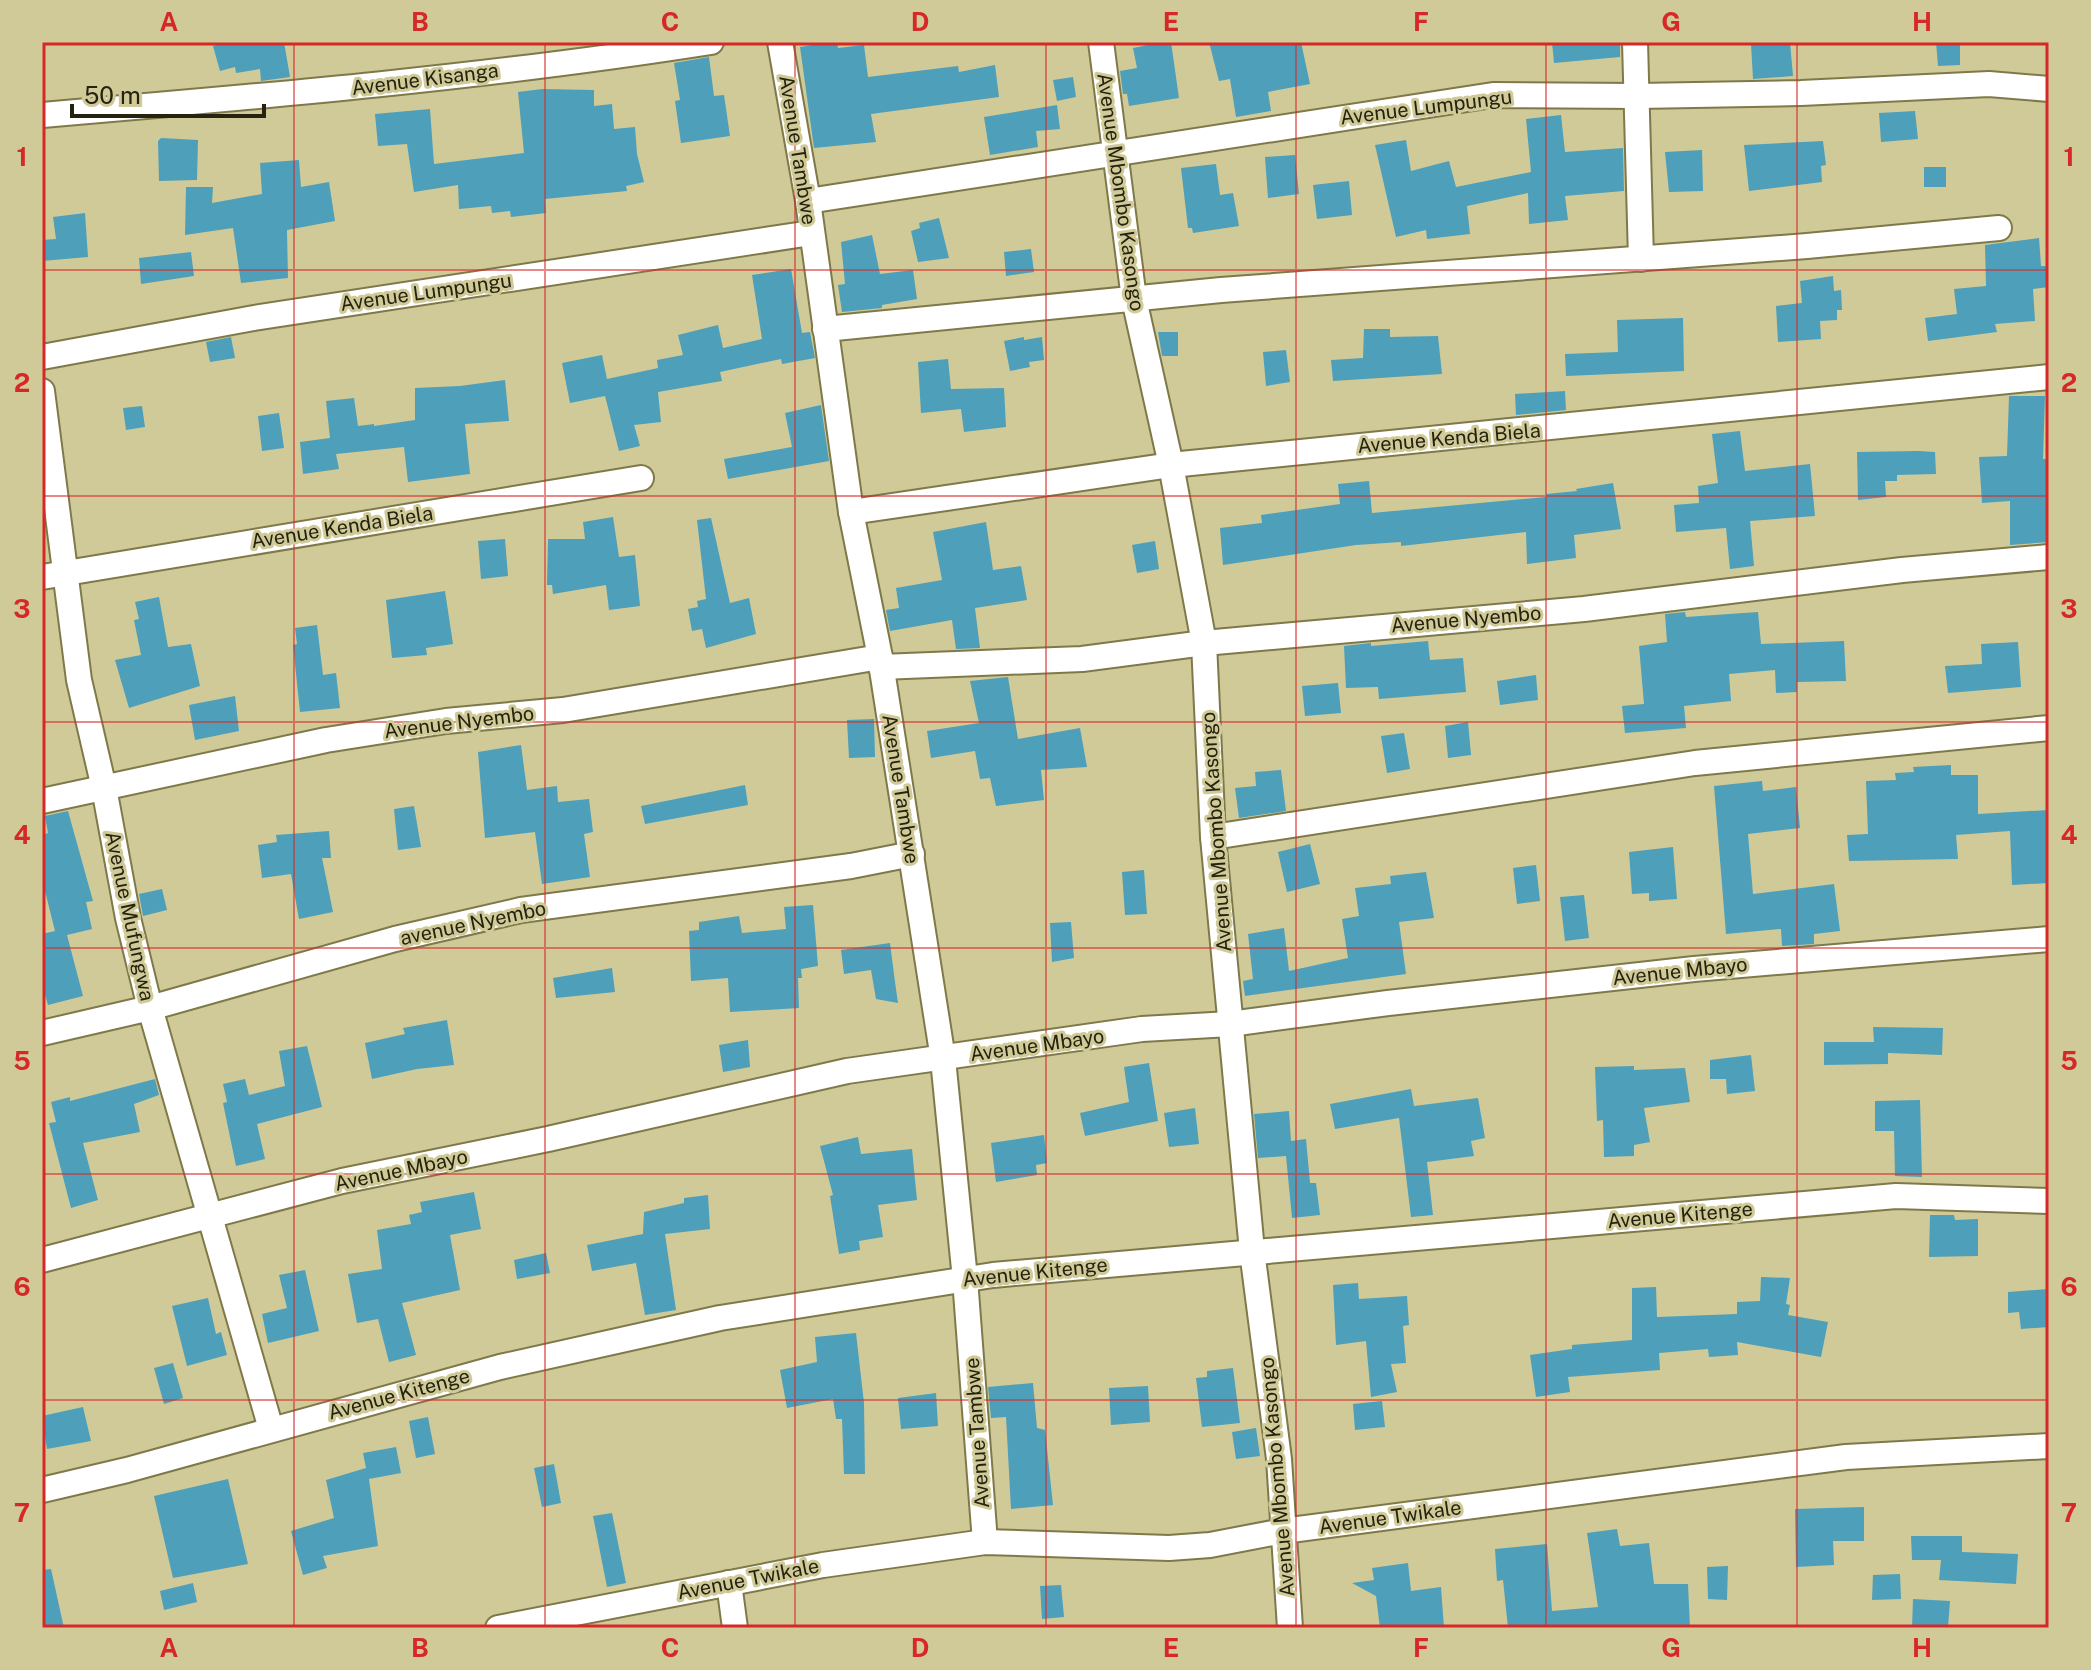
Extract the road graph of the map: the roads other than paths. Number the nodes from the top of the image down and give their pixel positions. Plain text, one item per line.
1 (711, 42) edge
2 (780, 42) edge
3 (1101, 42) edge
4 (1635, 42) edge
5 (2049, 89) edge
6 (1638, 96) junction
7 (42, 115) edge
8 (1115, 153) junction
9 (808, 201) junction
10 (1999, 228) dead end
11 (811, 233) junction
12 (1641, 259) junction
13 (1134, 299) junction
14 (825, 329) junction
15 (42, 357) edge
16 (2049, 377) edge
17 (42, 391) edge
18 (1171, 465) junction
19 (641, 478) dead end
20 (851, 512) junction
21 (2049, 557) edge
22 (53, 574) edge
23 (1204, 643) junction
24 (880, 662) junction
25 (2049, 728) edge
26 (104, 788) junction
27 (42, 801) edge
28 (1213, 837) junction
29 (912, 854) junction
30 (2049, 939) edge
31 (150, 1008) junction
32 (1230, 1024) junction
33 (42, 1033) edge
34 (943, 1059) junction
35 (2049, 1201) edge
36 (210, 1215) junction
37 (1252, 1251) junction
38 (42, 1260) edge
39 (965, 1279) junction
40 (271, 1429) junction
41 (2049, 1446) edge
42 (42, 1490) edge
43 (1283, 1531) junction
44 (985, 1542) junction
45 (729, 1583) junction
46 (498, 1628) edge
47 (735, 1628) edge
48 (1290, 1628) edge

1 - 7 street, Avenue Kisanga
2 - 9 street, Avenue Tambwe
3 - 8 street, Avenue Mbombo Kasongo
4 - 6 street
5 - 6 street, Avenue Lumpungu
6 - 8 street, Avenue Lumpungu
6 - 12 street
8 - 9 street, Avenue Lumpungu
8 - 13 street, Avenue Mbombo Kasongo
9 - 11 street, Avenue Tambwe
10 - 12 street
11 - 14 street, Avenue Tambwe
11 - 15 street, Avenue Lumpungu
12 - 13 street
13 - 14 street
13 - 18 street, Avenue Mbombo Kasongo
14 - 20 street, Avenue Tambwe
16 - 18 street, Avenue Kenda Biela
17 - 22 street, Avenue Mufungwa
18 - 20 street, Avenue Kenda Biela
18 - 23 street, Avenue Mbombo Kasongo
19 - 22 street, Avenue Kenda Biela
20 - 24 street, Avenue Tambwe
21 - 23 street, Avenue Nyembo
22 - 26 street, Avenue Mufungwa
23 - 24 street, Avenue Nyembo
23 - 28 street, Avenue Mbombo Kasongo
24 - 26 street, Avenue Nyembo
24 - 29 street, Avenue Tambwe
25 - 28 street
26 - 27 street, Avenue Nyembo
26 - 31 street, Avenue Mufungwa
28 - 32 street, Avenue Mbombo Kasongo
29 - 31 street, avenue Nyembo
29 - 34 street, Avenue Tambwe
30 - 32 street, Avenue Mbayo
31 - 33 street, avenue Nyembo
31 - 36 street, Avenue Mufungwa
32 - 34 street, Avenue Mbayo
32 - 37 street, Avenue Mbombo Kasongo
34 - 36 street, Avenue Mbayo
34 - 39 street, Avenue Tambwe
35 - 37 street, Avenue Kitenge
36 - 38 street, Avenue Mbayo
36 - 40 street, Avenue Mufungwa
37 - 39 street, Avenue Kitenge
37 - 43 street, Avenue Mbombo Kasongo
39 - 40 street, Avenue Kitenge
39 - 44 street, Avenue Tambwe
40 - 42 street, Avenue Kitenge
41 - 43 street, Avenue Twikale
43 - 44 street, Avenue Twikale
43 - 48 street, Avenue Mbombo Kasongo
44 - 45 street, Avenue Twikale
45 - 46 street, Avenue Twikale
45 - 47 street

